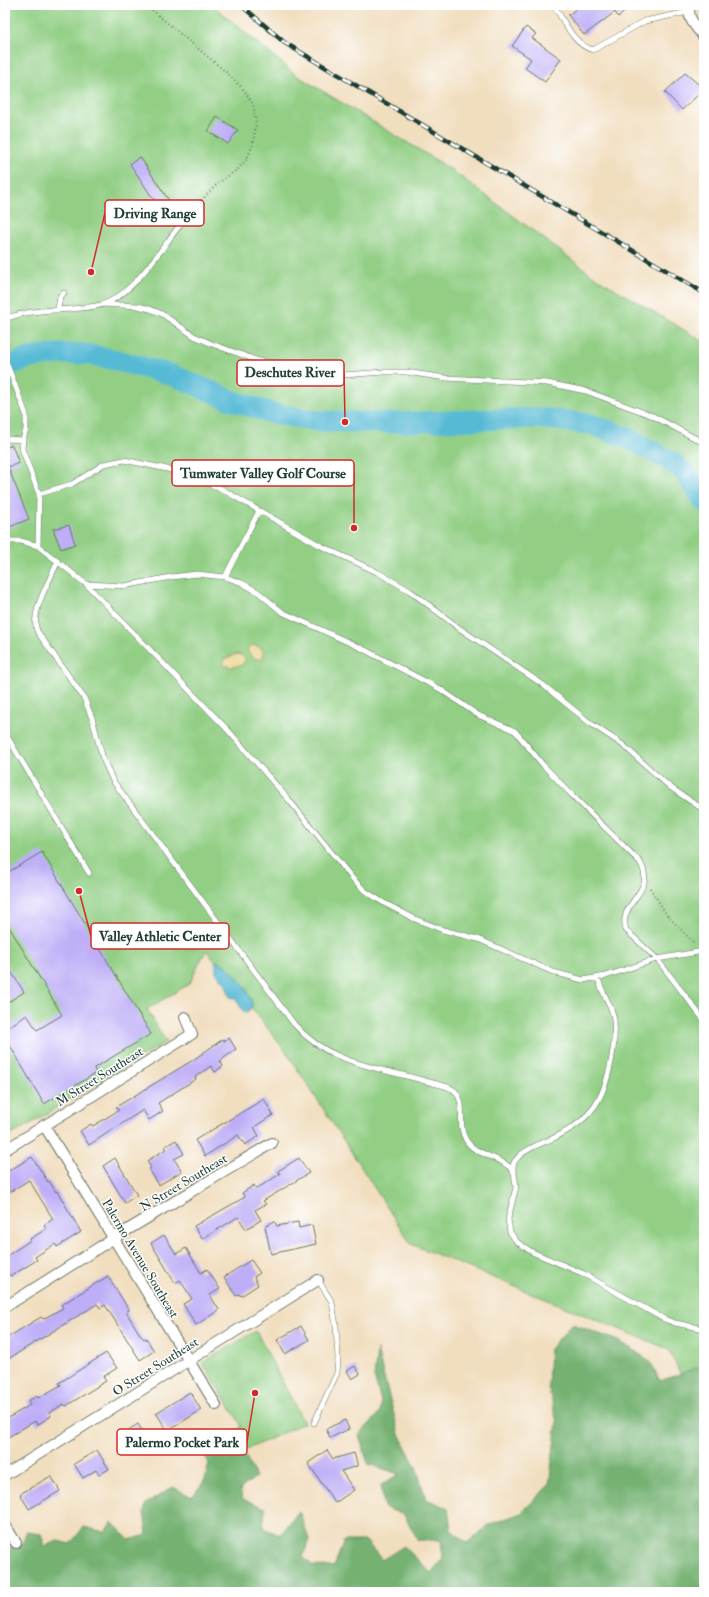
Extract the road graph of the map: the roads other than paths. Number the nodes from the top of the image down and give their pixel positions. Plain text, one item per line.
1 (555, 7) dead end
2 (689, 8) edge
3 (704, 38) edge
4 (180, 225) road end
5 (64, 293) dead end
6 (103, 304) junction
7 (58, 310) junction
8 (5, 319) edge
9 (5, 359) edge
10 (5, 439) edge
11 (23, 440) junction
12 (704, 443) edge
13 (40, 494) junction
14 (259, 511) junction
15 (9, 541) dead end
16 (38, 546) junction
17 (58, 561) junction
18 (225, 577) junction
19 (86, 584) junction
20 (5, 733) edge
21 (704, 810) edge
22 (89, 873) dead end
23 (703, 951) edge
24 (657, 959) junction
25 (598, 978) junction
26 (185, 1018) dead end
27 (704, 1020) edge
28 (44, 1125) junction
29 (272, 1143) dead end
30 (5, 1150) edge
31 (513, 1170) junction
32 (114, 1238) junction
33 (318, 1280) joint
34 (5, 1307) edge
35 (704, 1329) edge
36 (188, 1361) junction
37 (216, 1404) dead end
38 (314, 1423) dead end
39 (5, 1475) edge
40 (5, 1525) edge
41 (16, 1543) dead end

1 - 2 lane
2 - 3 street
4 - 6 lane
5 - 7 lane
6 - 7 lane
6 - 12 lane
7 - 8 lane
9 - 11 lane
10 - 11 lane
11 - 13 lane
13 - 14 lane
13 - 16 lane
14 - 18 lane
14 - 21 lane
15 - 16 lane
16 - 17 lane
17 - 19 lane
17 - 31 lane
18 - 19 lane
18 - 24 lane
19 - 25 lane
20 - 22 lane
23 - 24 lane
24 - 25 lane
24 - 27 lane
25 - 31 lane
26 - 28 street, M Street Southeast
28 - 30 street, M Street Southeast
28 - 32 street, Palermo Avenue Southeast
29 - 32 street, N Street Southeast
31 - 35 lane
32 - 34 street, N Street Southeast
32 - 36 street, Palermo Avenue Southeast
33 - 36 street, O Street Southeast
33 - 38 lane
36 - 37 street, Palermo Avenue Southeast
36 - 39 street, O Street Southeast
40 - 41 street

